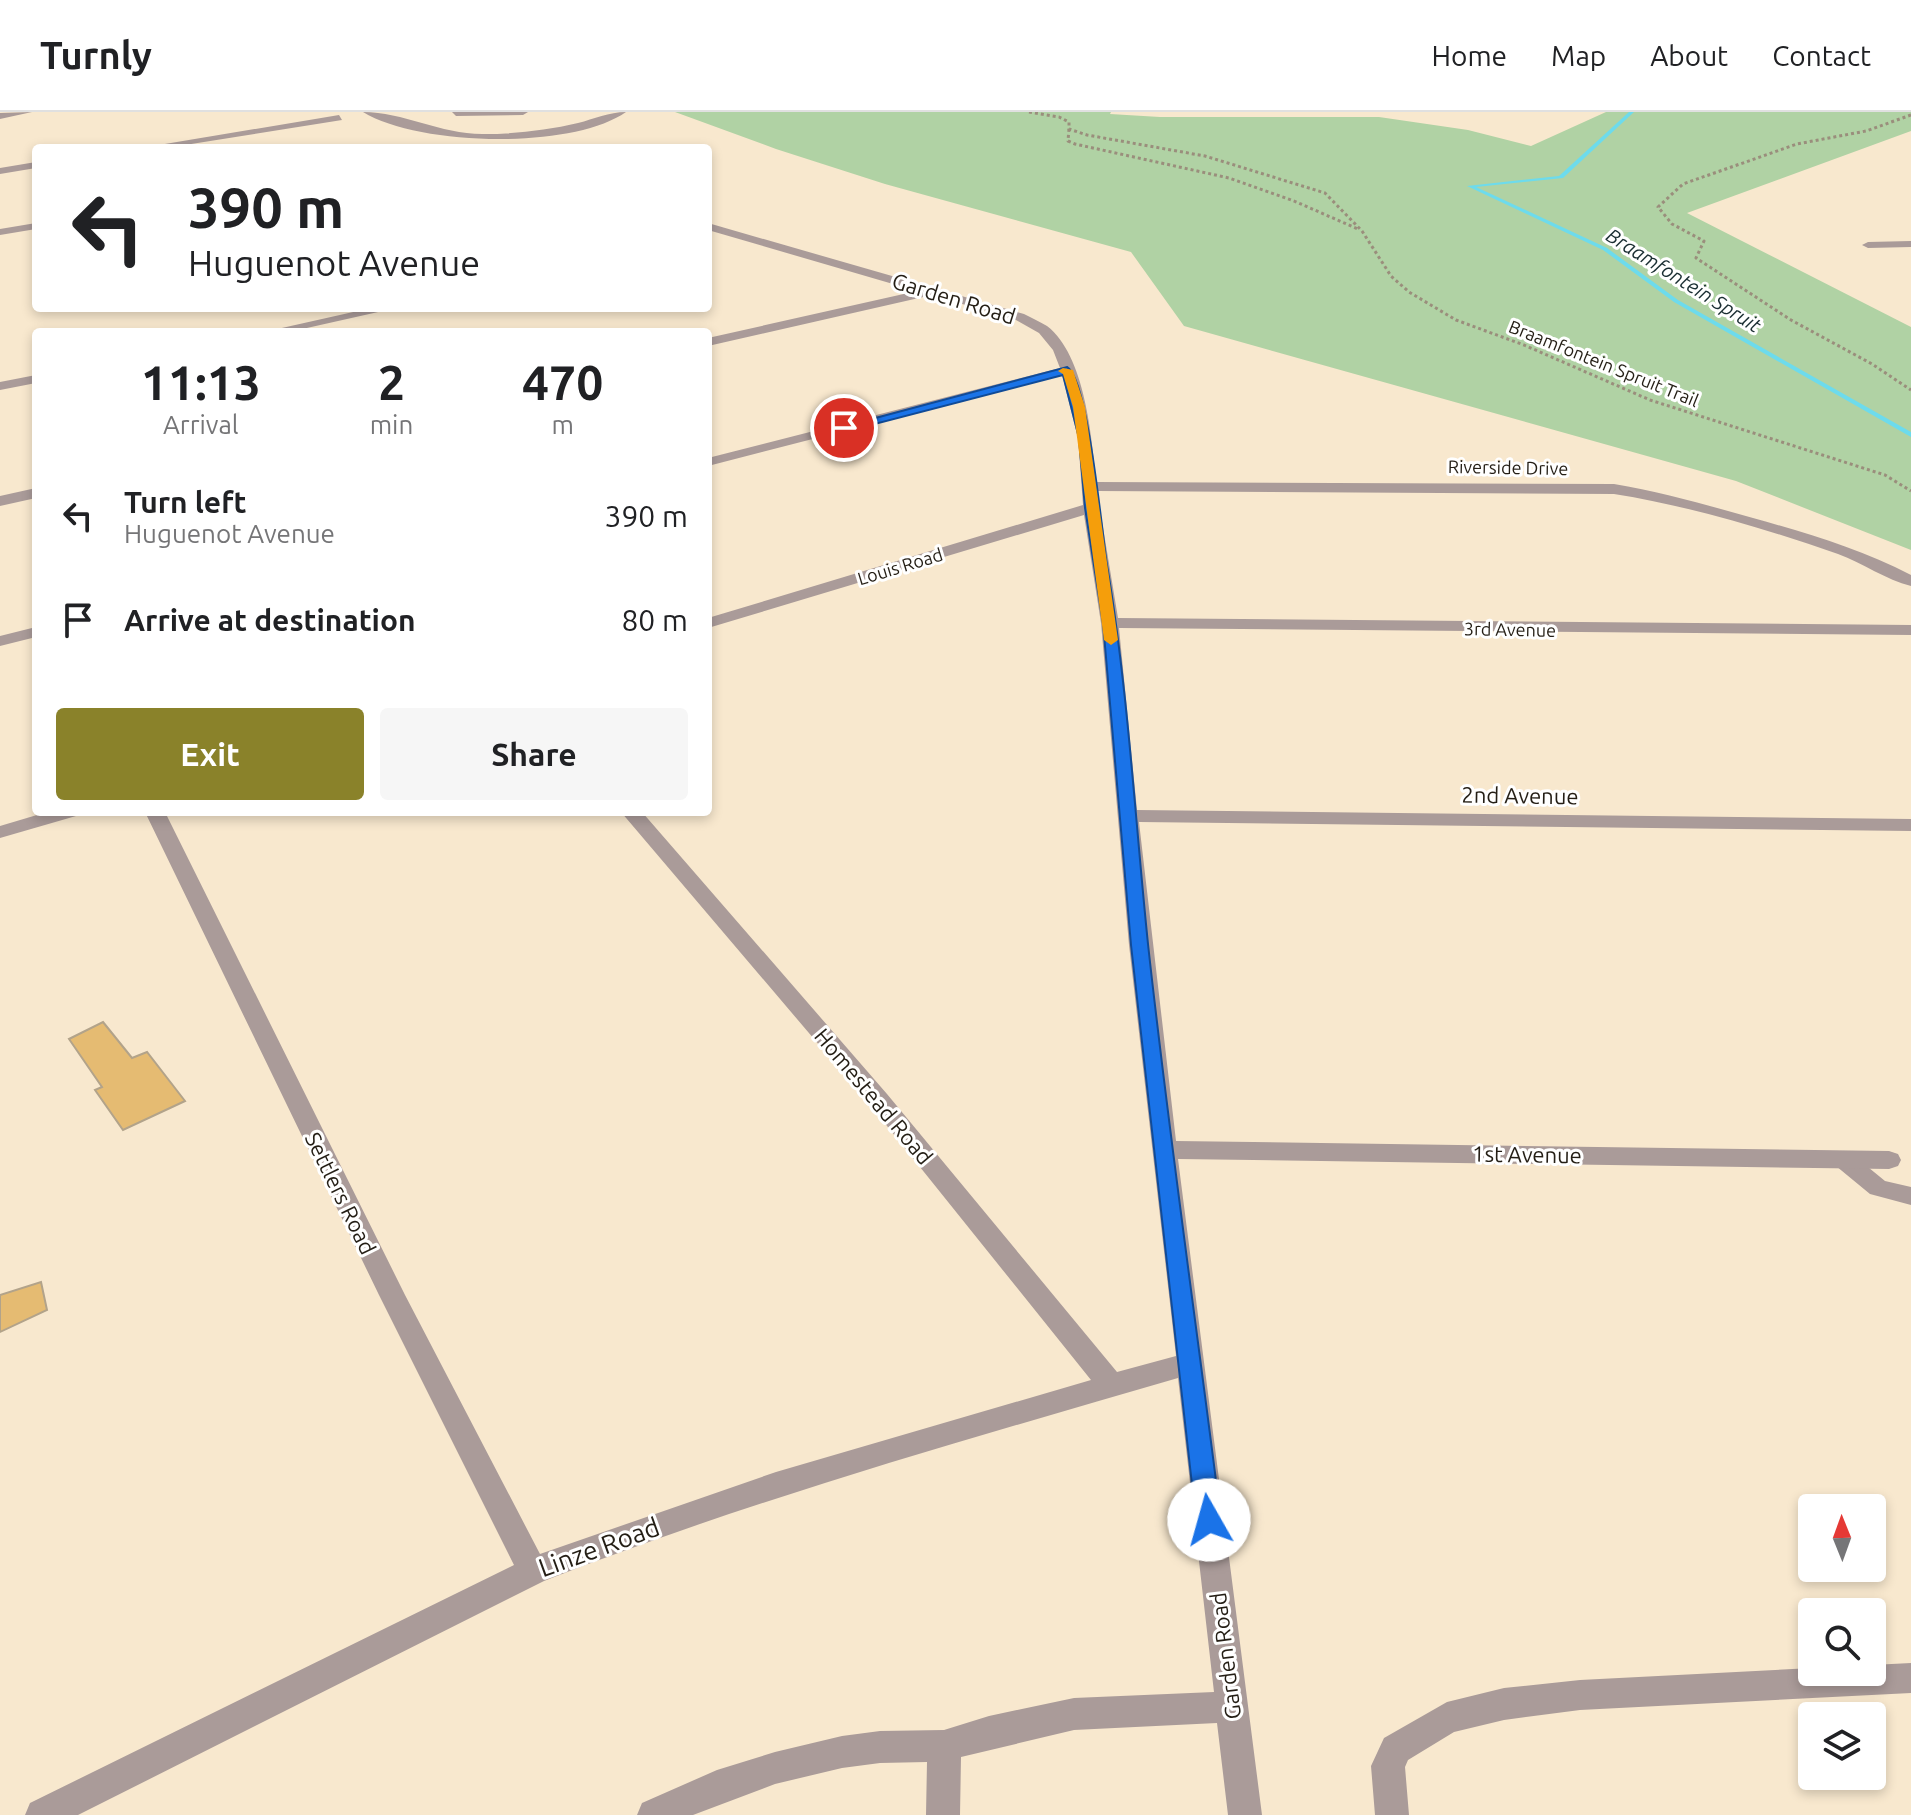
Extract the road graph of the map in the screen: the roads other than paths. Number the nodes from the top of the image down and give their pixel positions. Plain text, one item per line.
1 (27, 112) edge
2 (318, 112) edge
3 (368, 112) edge
4 (523, 112) edge
5 (621, 112) edge
6 (456, 113) edge
7 (0, 116) edge
8 (339, 118) junction
9 (354, 122) dead end
10 (172, 144) edge
11 (32, 166) edge
12 (0, 171) edge
13 (32, 227) edge
14 (712, 227) edge
15 (0, 232) edge
16 (747, 238) junction
17 (721, 243) dead end
18 (1911, 244) edge
19 (1868, 245) dead end
20 (932, 291) junction
21 (370, 312) edge
22 (290, 328) edge
23 (712, 341) edge
24 (1067, 370) junction
25 (32, 380) edge
26 (0, 386) edge
27 (712, 461) edge
28 (32, 494) edge
29 (1091, 497) junction
30 (0, 501) edge
31 (1911, 581) edge
32 (712, 622) edge
33 (1110, 623) junction
34 (1911, 630) edge
35 (32, 633) edge
36 (0, 641) edge
37 (55, 816) edge
38 (157, 816) edge
39 (634, 816) edge
40 (1128, 816) junction
41 (1911, 825) edge
42 (0, 832) edge
43 (1164, 1150) junction
44 (1844, 1160) junction
45 (1889, 1160) dead end
46 (1911, 1196) edge
47 (1190, 1363) junction
48 (1112, 1386) junction
49 (533, 1571) junction
50 (1911, 1678) edge
51 (1231, 1707) junction
52 (944, 1746) junction
53 (42, 1815) edge
54 (654, 1815) edge
55 (943, 1815) edge
56 (1245, 1815) edge
57 (1392, 1815) edge

1 - 7 street
2 - 8 street
3 - 5 street
4 - 6 street
8 - 9 street
8 - 10 street
11 - 12 street
13 - 15 street
14 - 16 street, Garden Road
16 - 17 street
16 - 20 street, Garden Road
18 - 19 street
20 - 23 street
20 - 24 street, Garden Road
21 - 22 street
24 - 27 street
24 - 29 street, Garden Road
25 - 26 street
28 - 30 street
29 - 31 street, Riverside Drive
29 - 32 street, Louis Road
29 - 33 street, Garden Road
33 - 34 street, 3rd Avenue
33 - 40 street, Garden Road
35 - 36 street
37 - 42 street
38 - 49 street, Settlers Road
39 - 48 street, Homestead Road
40 - 41 street, 2nd Avenue
40 - 43 street, Garden Road
43 - 44 street, 1st Avenue
43 - 47 street, Garden Road
44 - 45 street, 1st Avenue
44 - 46 lane
47 - 48 street, Linze Road
47 - 51 street, Garden Road
48 - 49 street, Linze Road
49 - 53 street, Linze Road
50 - 57 street
51 - 52 street
51 - 56 street, Garden Road
52 - 54 street
52 - 55 street

